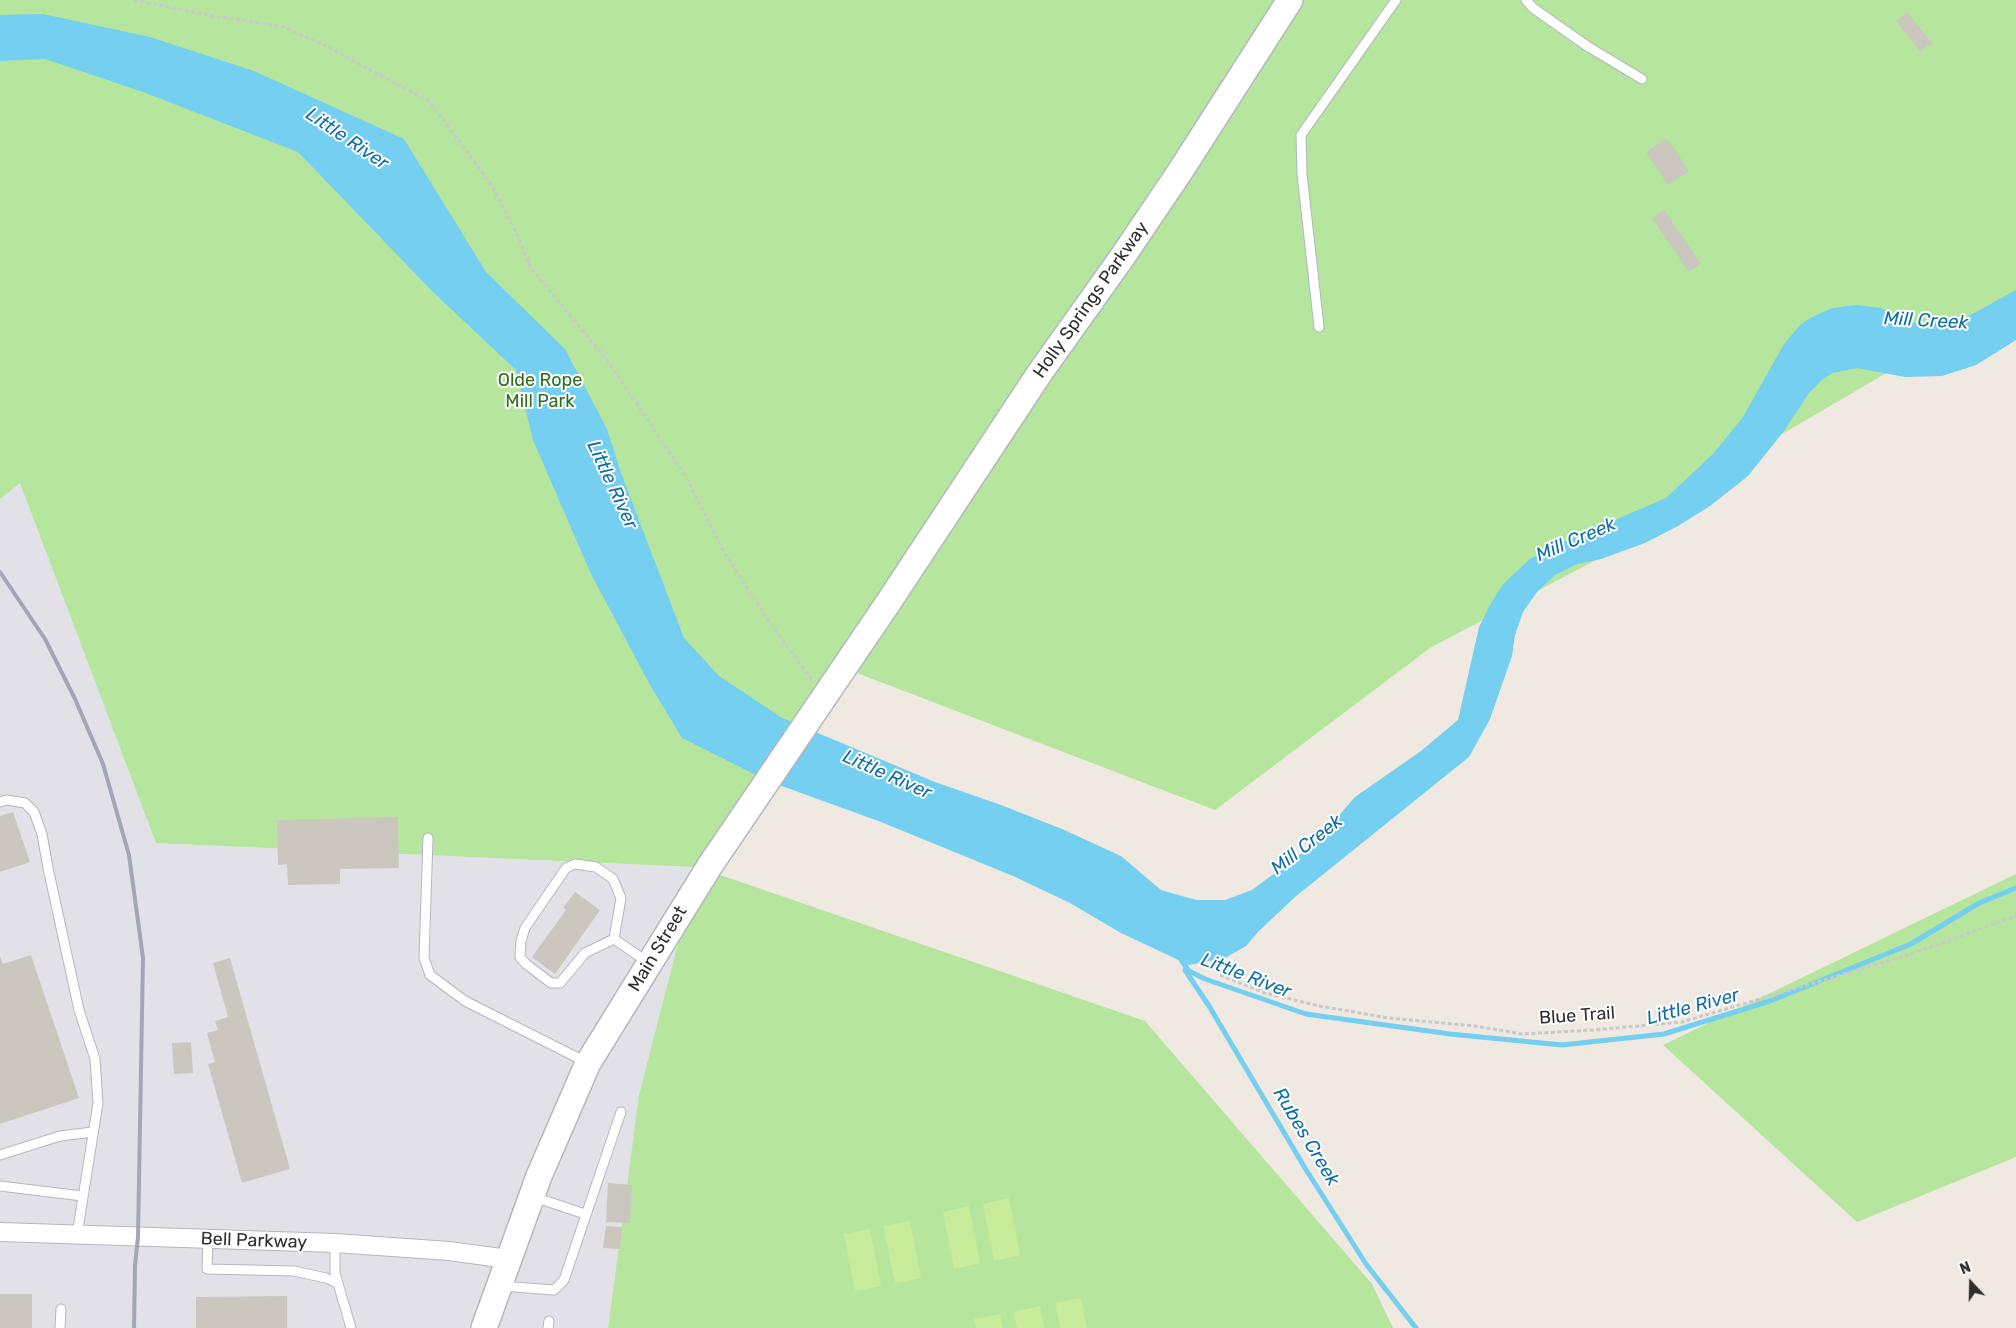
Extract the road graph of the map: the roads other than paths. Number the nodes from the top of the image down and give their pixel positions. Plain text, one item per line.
1 (1290, 0) edge
2 (1396, 0) edge
3 (1526, 0) edge
4 (1642, 79) dead end
5 (1319, 327) dead end
6 (890, 600) joint
7 (0, 802) edge
8 (428, 838) dead end
9 (614, 939) junction
10 (649, 963) junction
11 (588, 1063) junction
12 (621, 1112) dead end
13 (93, 1132) junction
14 (0, 1156) edge
15 (0, 1186) edge
16 (82, 1196) junction
17 (532, 1196) junction
18 (585, 1214) junction
19 (0, 1232) edge
20 (76, 1235) junction
21 (208, 1239) junction
22 (335, 1244) junction
23 (508, 1259) junction
24 (338, 1282) junction
25 (499, 1286) junction
26 (61, 1309) dead end
27 (60, 1328) edge
28 (351, 1328) edge
29 (484, 1328) edge

1 - 6 main road, Holly Springs Parkway
2 - 5 lane
3 - 4 lane
6 - 10 main road, Main Street
7 - 13 lane
8 - 11 lane
9 - 9 lane
9 - 10 lane
10 - 11 main road, Main Street
11 - 17 main road, Main Street
12 - 18 lane
13 - 14 lane
13 - 16 lane
15 - 16 lane
16 - 20 lane
17 - 18 lane
17 - 23 main road, Main Street
18 - 25 lane
19 - 20 street, Bell Parkway
20 - 21 street, Bell Parkway
21 - 22 street, Bell Parkway
21 - 24 lane
22 - 23 street, Bell Parkway
22 - 24 lane
23 - 25 main road, Main Street
24 - 28 lane
25 - 29 main road, Main Street
26 - 27 lane

